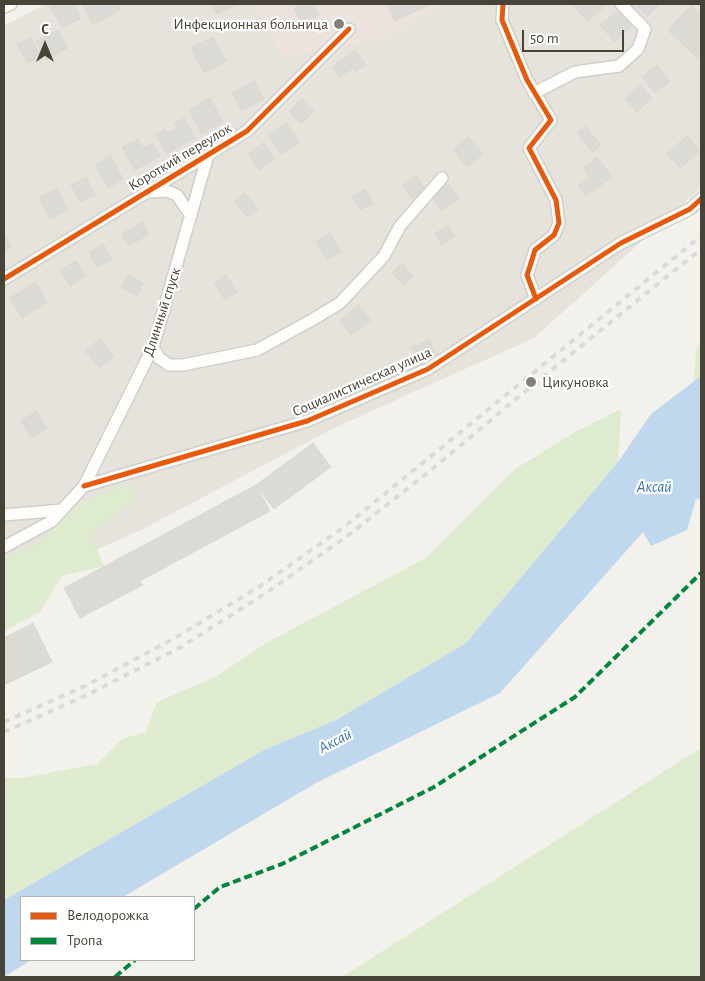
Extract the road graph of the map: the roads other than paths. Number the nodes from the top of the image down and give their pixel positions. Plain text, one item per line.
1 (11, 4) edge
2 (503, 4) edge
3 (621, 4) edge
4 (4, 7) edge
5 (349, 29) dead end
6 (534, 93) junction
7 (208, 155) junction
8 (442, 178) dead end
9 (147, 192) junction
10 (701, 199) edge
11 (191, 216) junction
12 (4, 279) edge
13 (536, 299) junction
14 (153, 347) junction
15 (84, 486) junction
16 (62, 510) junction
17 (4, 515) edge
18 (4, 547) edge

1 - 4 street
2 - 6 street
3 - 6 street
5 - 7 street, Короткий переулок
6 - 13 street
7 - 9 street, Короткий переулок
7 - 11 street, Длинный спуск
8 - 14 street
9 - 11 street
9 - 12 street, Короткий переулок
10 - 13 street, Социалистическая улица
11 - 14 street, Длинный спуск
13 - 15 street, Социалистическая улица
14 - 15 street, Длинный спуск
15 - 16 street, Длинный спуск
16 - 17 street
16 - 18 street, Длинный спуск

